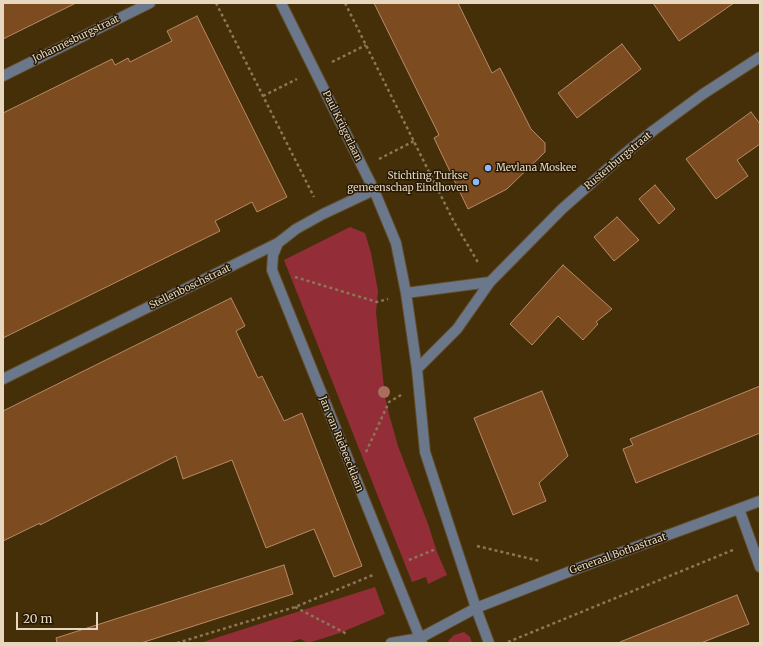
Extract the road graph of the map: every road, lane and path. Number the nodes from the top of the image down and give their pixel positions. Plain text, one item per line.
1 (150, 3) edge
2 (216, 3) edge
3 (282, 3) edge
4 (345, 3) edge
5 (760, 57) edge
6 (3, 76) edge
7 (414, 141) junction
8 (363, 167) junction
9 (374, 190) junction
10 (323, 214) junction
11 (278, 243) junction
12 (272, 270) junction
13 (490, 282) junction
14 (406, 293) junction
15 (417, 369) junction
16 (3, 379) edge
17 (419, 384) junction
18 (349, 465) junction
19 (760, 501) edge
20 (739, 509) junction
21 (751, 543) junction
22 (760, 566) edge
23 (295, 607) dead end
24 (476, 608) junction
25 (347, 634) dead end
26 (421, 640) edge
27 (391, 643) edge
28 (489, 643) edge
29 (506, 643) edge

1 - 6 street, Johannesburgstraat
2 - 10 path
3 - 8 street, Paul Krügerlaan
4 - 7 path
5 - 13 street, Rustenburgstraat
7 - 8 path
7 - 13 path
8 - 9 street, Paul Krügerlaan
9 - 10 street, Stellenboschstraat
9 - 14 street, Paul Krügerlaan
10 - 11 street, Stellenboschstraat
11 - 12 street, Jan van Riebeecklaan
11 - 16 street, Stellenboschstraat
12 - 14 path
12 - 18 street, Jan van Riebeecklaan
13 - 14 street
13 - 15 street, Rustenburgstraat
14 - 15 street, Paul Krügerlaan
15 - 17 street
17 - 18 path
17 - 24 street
18 - 26 street, Jan van Riebeecklaan
19 - 20 street, Generaal Bothastraat
20 - 21 street
20 - 24 street, Generaal Bothastraat
21 - 22 street
21 - 29 path
23 - 25 path
24 - 26 street, Generaal Bothastraat
24 - 28 street
26 - 27 street, Generaal Bothastraat

